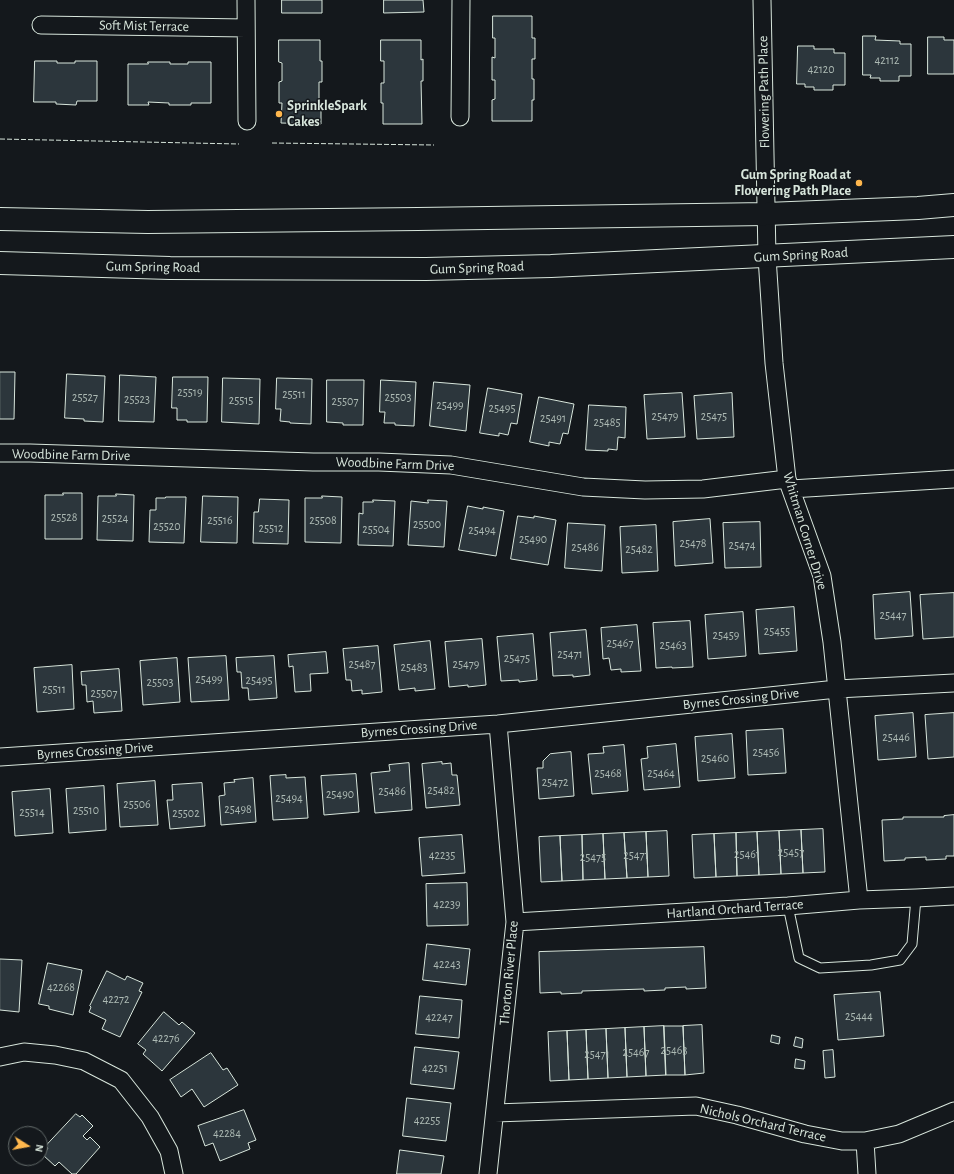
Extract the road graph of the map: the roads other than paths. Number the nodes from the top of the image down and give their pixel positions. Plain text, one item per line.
1 (246, 0) edge
2 (461, 0) edge
3 (762, 0) edge
4 (41, 25) dead end
5 (246, 28) junction
6 (460, 117) dead end
7 (247, 121) dead end
8 (954, 205) edge
9 (766, 214) junction
10 (0, 219) edge
11 (954, 247) edge
12 (767, 257) junction
13 (0, 263) edge
14 (0, 454) edge
15 (954, 480) edge
16 (789, 484) junction
17 (954, 684) edge
18 (836, 689) junction
19 (498, 724) junction
20 (0, 757) edge
21 (954, 896) edge
22 (916, 898) junction
23 (858, 900) junction
24 (788, 906) junction
25 (515, 922) junction
26 (0, 1057) edge
27 (954, 1111) edge
28 (494, 1113) junction
29 (866, 1141) junction
30 (174, 1174) edge
31 (488, 1174) edge
32 (866, 1174) edge

1 - 5 street
2 - 6 street
3 - 9 street, Flowering Path Place
4 - 5 street, Soft Mist Terrace
5 - 7 street
8 - 9 main road
9 - 10 main road
9 - 12 street, Flowering Path Place
11 - 12 main road, Gum Spring Road
12 - 13 main road, Gum Spring Road
12 - 16 street, Whitman Corner Drive
14 - 16 street, Woodbine Farm Drive
15 - 16 street, Woodbine Farm Drive
16 - 18 street, Whitman Corner Drive
17 - 18 street, Byrnes Crossing Drive
18 - 19 street, Byrnes Crossing Drive
18 - 23 street, Whitman Corner Drive
19 - 20 street, Byrnes Crossing Drive
19 - 25 street, Thorton River Place
21 - 22 street, Hartland Orchard Terrace
22 - 23 street, Hartland Orchard Terrace
22 - 24 lane
23 - 24 street, Hartland Orchard Terrace
24 - 25 street, Hartland Orchard Terrace
25 - 28 street, Thorton River Place
26 - 30 street
27 - 29 street, Nichols Orchard Terrace
28 - 29 street, Nichols Orchard Terrace
28 - 31 street, Thorton River Place
29 - 32 street

